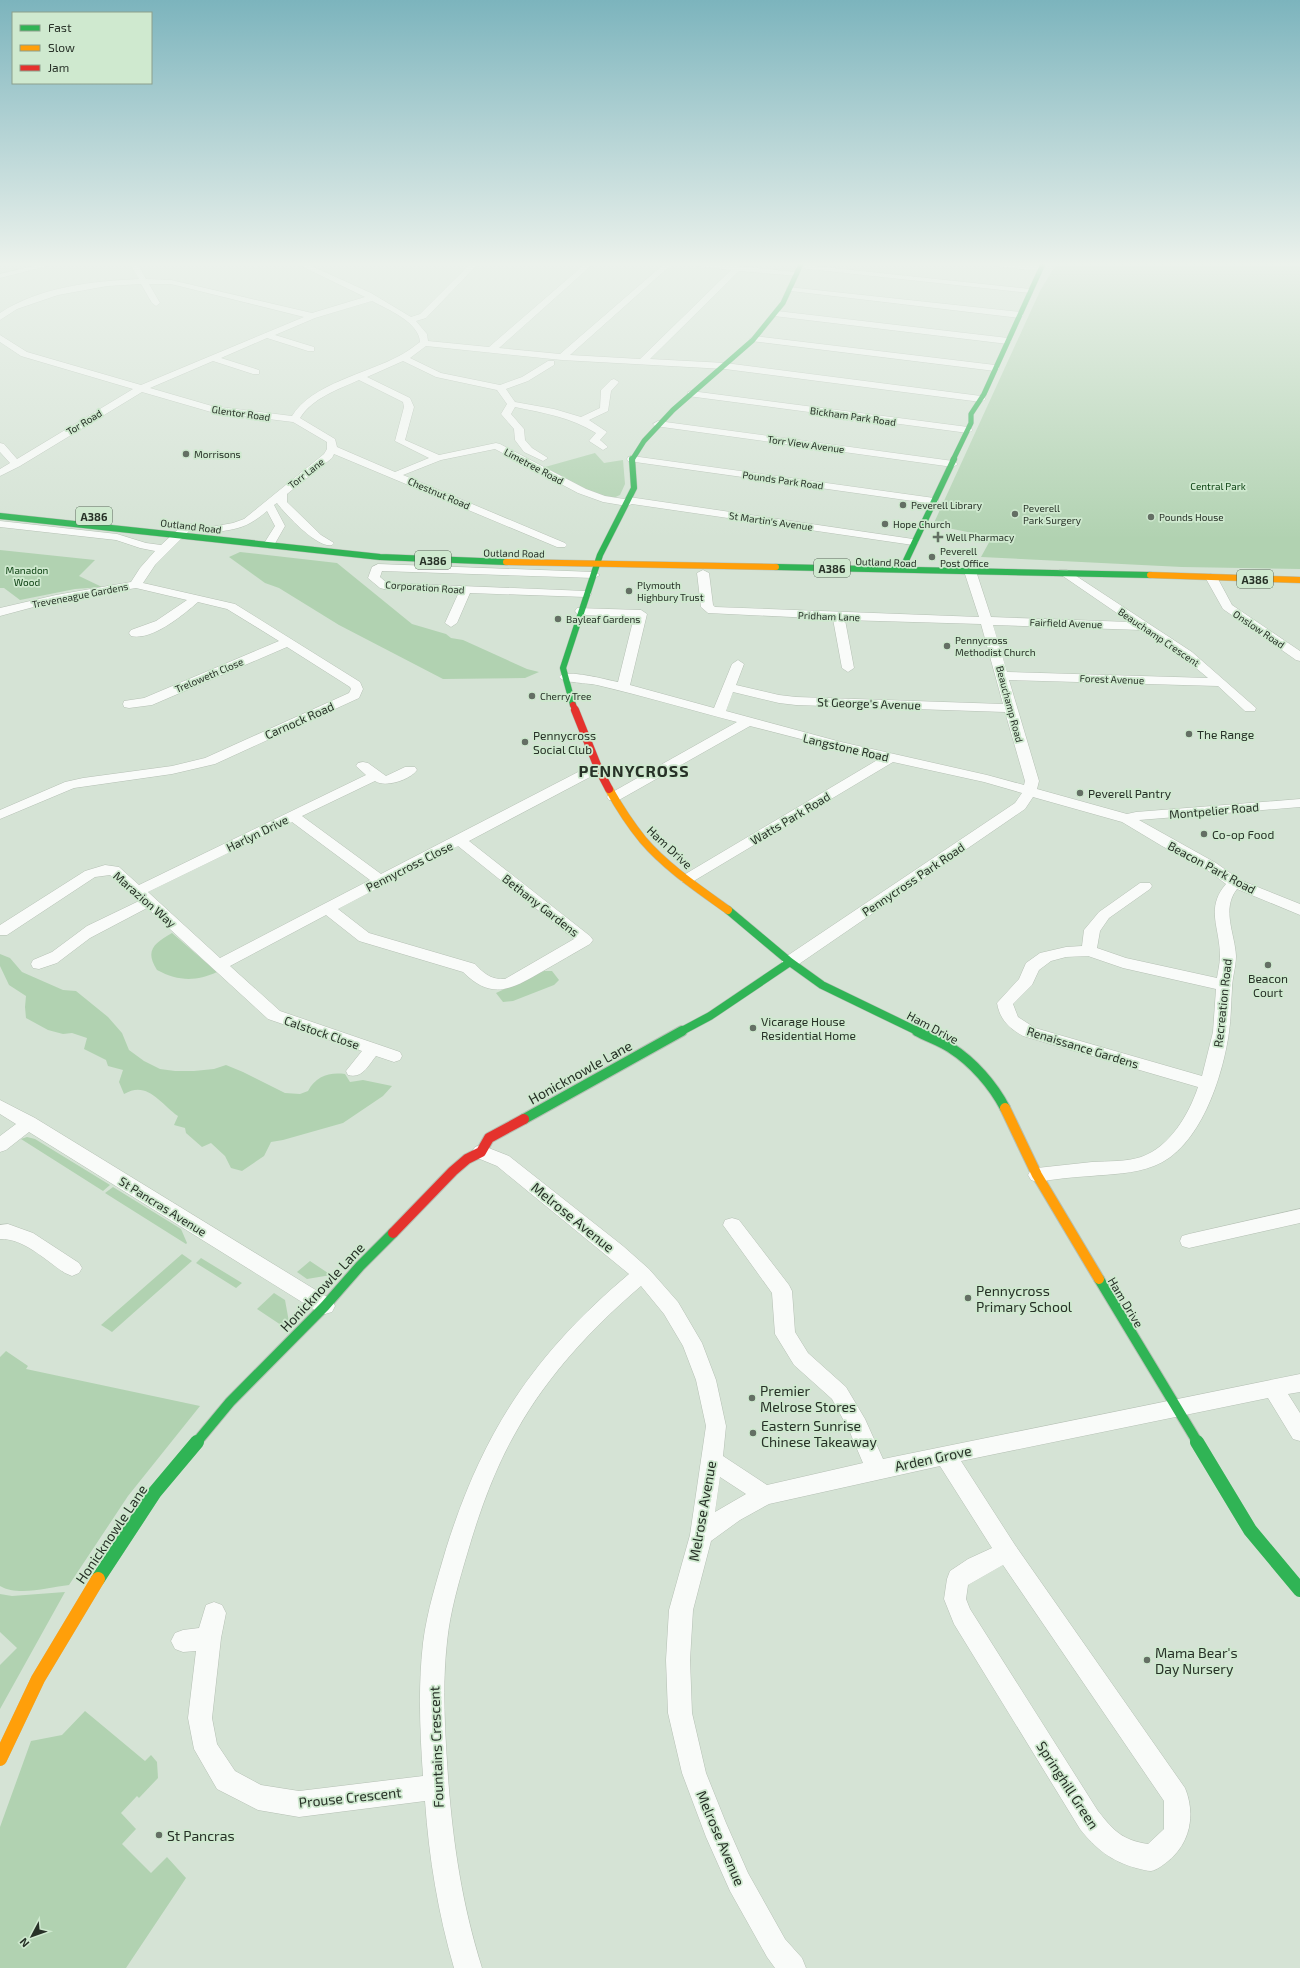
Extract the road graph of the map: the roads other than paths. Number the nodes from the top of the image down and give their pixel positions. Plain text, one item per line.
1 (30, 356) edge
2 (217, 356) edge
3 (406, 356) edge
4 (550, 356) edge
5 (648, 356) edge
6 (736, 356) edge
7 (894, 356) edge
8 (1001, 356) edge
9 (562, 357) joint
10 (212, 358) junction
11 (403, 358) junction
12 (642, 362) junction
13 (551, 363) dead end
14 (725, 366) junction
15 (995, 368) junction
16 (256, 372) dead end
17 (360, 377) junction
18 (614, 382) dead end
19 (500, 388) junction
20 (140, 389) junction
21 (691, 394) junction
22 (981, 399) junction
23 (512, 404) junction
24 (295, 419) junction
25 (582, 420) junction
26 (658, 424) junction
27 (968, 430) junction
28 (0, 446) edge
29 (603, 447) dead end
30 (332, 449) junction
31 (438, 458) junction
32 (543, 458) dead end
33 (632, 459) junction
34 (16, 464) junction
35 (953, 464) junction
36 (0, 473) edge
37 (395, 475) junction
38 (282, 492) junction
39 (628, 501) junction
40 (934, 502) junction
41 (268, 503) junction
42 (0, 507) edge
43 (53, 512) dead end
44 (0, 516) edge
45 (0, 524) edge
46 (173, 524) dead end
47 (196, 527) junction
48 (215, 530) junction
49 (179, 534) junction
50 (272, 541) junction
51 (913, 542) junction
52 (328, 543) junction
53 (561, 545) dead end
54 (370, 546) dead end
55 (406, 548) dead end
56 (164, 549) junction
57 (599, 559) junction
58 (904, 566) junction
59 (970, 571) junction
60 (1030, 571) junction
61 (1063, 572) junction
62 (703, 573) dead end
63 (594, 575) junction
64 (1210, 577) junction
65 (1300, 580) edge
66 (136, 585) junction
67 (466, 590) junction
68 (586, 594) junction
69 (196, 598) junction
70 (581, 611) junction
71 (0, 612) edge
72 (838, 616) junction
73 (987, 621) junction
74 (451, 623) dead end
75 (1144, 626) junction
76 (135, 633) dead end
77 (288, 642) junction
78 (1300, 657) edge
79 (738, 664) dead end
80 (848, 668) dead end
81 (1003, 676) junction
82 (565, 678) junction
83 (1221, 682) junction
84 (730, 687) junction
85 (623, 688) junction
86 (129, 704) dead end
87 (1010, 708) junction
88 (1250, 708) dead end
89 (718, 714) junction
90 (747, 722) junction
91 (892, 757) junction
92 (363, 766) dead end
93 (410, 770) dead end
94 (599, 770) junction
95 (376, 775) junction
96 (1030, 791) junction
97 (614, 797) junction
98 (1300, 803) edge
99 (0, 815) edge
100 (293, 816) junction
101 (1127, 819) junction
102 (459, 840) junction
103 (687, 880) junction
104 (380, 881) junction
105 (1235, 883) junction
106 (1145, 886) dead end
107 (144, 896) junction
108 (328, 909) junction
109 (1300, 910) edge
110 (2, 931) dead end
111 (1089, 951) junction
112 (790, 962) junction
113 (39, 964) dead end
114 (219, 965) junction
115 (1224, 985) junction
116 (373, 1049) junction
117 (394, 1056) dead end
118 (354, 1071) dead end
119 (1208, 1084) junction
120 (0, 1106) edge
121 (29, 1123) junction
122 (0, 1145) edge
123 (481, 1152) junction
124 (1037, 1175) junction
125 (1300, 1216) edge
126 (732, 1225) dead end
127 (0, 1232) edge
128 (1190, 1241) dead end
129 (72, 1268) dead end
130 (642, 1274) junction
131 (325, 1306) junction
132 (1300, 1383) edge
133 (1273, 1388) junction
134 (1175, 1407) junction
135 (1300, 1432) edge
136 (945, 1455) junction
137 (711, 1460) junction
138 (876, 1470) junction
139 (765, 1495) junction
140 (701, 1536) junction
141 (1007, 1552) junction
142 (1300, 1590) edge
143 (214, 1613) dead end
144 (209, 1638) junction
145 (183, 1641) dead end
146 (0, 1759) edge
147 (436, 1787) junction
148 (468, 1968) edge
149 (792, 1968) edge

1 - 20 street, Glentor Road
2 - 10 street, Tor Road
3 - 11 street
4 - 9 street
5 - 12 street
6 - 14 street
7 - 15 street
8 - 15 street
9 - 12 street
10 - 16 street
10 - 20 street, Tor Road
11 - 17 street
11 - 19 street
12 - 14 street
13 - 19 street
14 - 21 street
14 - 22 street
15 - 22 street
17 - 24 street
17 - 31 street
18 - 25 street
19 - 23 street
20 - 24 street, Glentor Road
20 - 34 street, Tor Road
21 - 26 street
21 - 27 street, Bickham Park Road
22 - 27 street
23 - 25 street
23 - 32 street
24 - 30 street, Torr Lane
25 - 29 street
26 - 33 street
26 - 35 street, Torr View Avenue
27 - 35 street
28 - 34 street
30 - 37 street, Chestnut Road
30 - 38 street, Torr Lane
31 - 37 street, Limetree Road
31 - 39 street, Limetree Road
33 - 39 street, Ham Drive
33 - 40 street, Pounds Park Road
34 - 36 street, Tor Road
35 - 40 street
37 - 53 street, Chestnut Road
38 - 41 street, Torr Lane
38 - 52 street, Torr Lane
39 - 51 street, St Martin's Avenue
39 - 57 street, Ham Drive
40 - 51 street
41 - 48 street, Torr Lane
41 - 50 street
42 - 43 street
44 - 49 street, Outland Road / A386
45 - 56 street
46 - 47 street, Outland Road / A386
47 - 48 street, Outland Road / A386
47 - 49 street
48 - 50 street, Outland Road / A386
49 - 50 street, Outland Road / A386
49 - 56 street
50 - 52 street, Outland Road / A386
50 - 57 street, Outland Road / A386
51 - 58 street
52 - 54 street, Outland Road / A386
55 - 57 street, Outland Road / A386
56 - 66 street
57 - 58 street, Outland Road / A386
57 - 63 street, Ham Drive
58 - 59 street, Outland Road / A386
58 - 60 street, Outland Road / A386
59 - 60 street, Outland Road / A386
59 - 73 street, Beauchamp Road
60 - 61 street, Outland Road / A386
61 - 64 street, Outland Road / A386
61 - 75 street, Beauchamp Crescent
62 - 72 street, Pridham Lane
63 - 67 street, Corporation Road
63 - 68 street, Ham Drive
64 - 65 street, Outland Road / A386
64 - 78 street, Onslow Road
66 - 69 street, Carnock Road
66 - 71 street, Treveneague Gardens
67 - 68 street, Corporation Road
67 - 74 street
68 - 70 street, Ham Drive
69 - 76 street
69 - 77 street, Carnock Road
70 - 82 street, Ham Drive
70 - 85 street
72 - 73 street, Pridham Lane
72 - 80 street
73 - 75 street, Fairfield Avenue
73 - 81 street, Beauchamp Road
75 - 83 street, Beauchamp Crescent
77 - 86 street, Treloweth Close
77 - 99 street, Carnock Road
79 - 84 street
81 - 83 street, Forest Avenue
81 - 87 street, Beauchamp Road
82 - 85 street, Langstone Road
82 - 94 street, Ham Drive
83 - 88 street, Beauchamp Crescent
84 - 87 street, St George's Avenue
84 - 89 street
85 - 89 street, Langstone Road
87 - 96 street, Beauchamp Road
89 - 90 street, Langstone Road
90 - 91 street, Langstone Road
90 - 97 street
91 - 96 street, Langstone Road
91 - 103 street, Watts Park Road
92 - 95 street
93 - 95 street
94 - 97 street, Ham Drive
94 - 102 street, Pennycross Close
95 - 100 street, Harlyn Drive
96 - 101 street, Langstone Road
96 - 112 street, Pennycross Park Road
97 - 103 street, Ham Drive
98 - 101 street, Montpelier Road
100 - 104 street
100 - 107 street, Harlyn Drive
101 - 105 street, Beacon Park Road
102 - 104 street, Pennycross Close
102 - 108 street, Bethany Gardens
103 - 112 street, Ham Drive
104 - 108 street, Pennycross Close
105 - 109 street, Beacon Park Road
105 - 115 street, Recreation Road
106 - 111 street
107 - 110 street, Marazion Way
107 - 113 street, Harlyn Drive
107 - 114 street, Marazion Way
108 - 114 street, Pennycross Close
111 - 115 street, Renaissance Gardens
111 - 119 street, Renaissance Gardens
112 - 123 street, Honicknowle Lane
112 - 124 street, Ham Drive
114 - 116 street, Calstock Close
115 - 119 street, Recreation Road
116 - 117 street, Calstock Close
116 - 118 street, Calstock Close
119 - 124 street, Recreation Road
120 - 121 street, St Pancras Avenue
121 - 122 street
121 - 131 street, St Pancras Avenue
123 - 130 street, Melrose Avenue
123 - 131 street, Honicknowle Lane
124 - 134 street, Ham Drive
125 - 128 street
126 - 138 street
127 - 129 street
130 - 137 street, Melrose Avenue
130 - 147 street, Fountains Crescent
131 - 146 street, Honicknowle Lane
132 - 133 street, Arden Grove
133 - 134 street, Arden Grove
133 - 135 street
134 - 136 street, Arden Grove
134 - 142 street, Ham Drive
136 - 138 street, Arden Grove
136 - 141 street, Springhill Green
137 - 139 street
137 - 140 street, Melrose Avenue
138 - 139 street, Arden Grove
139 - 140 street, Arden Grove
140 - 149 street, Melrose Avenue
141 - 141 street, Springhill Green
143 - 144 street, Prouse Crescent
144 - 145 street
144 - 147 street, Prouse Crescent
147 - 148 street, Fountains Crescent

